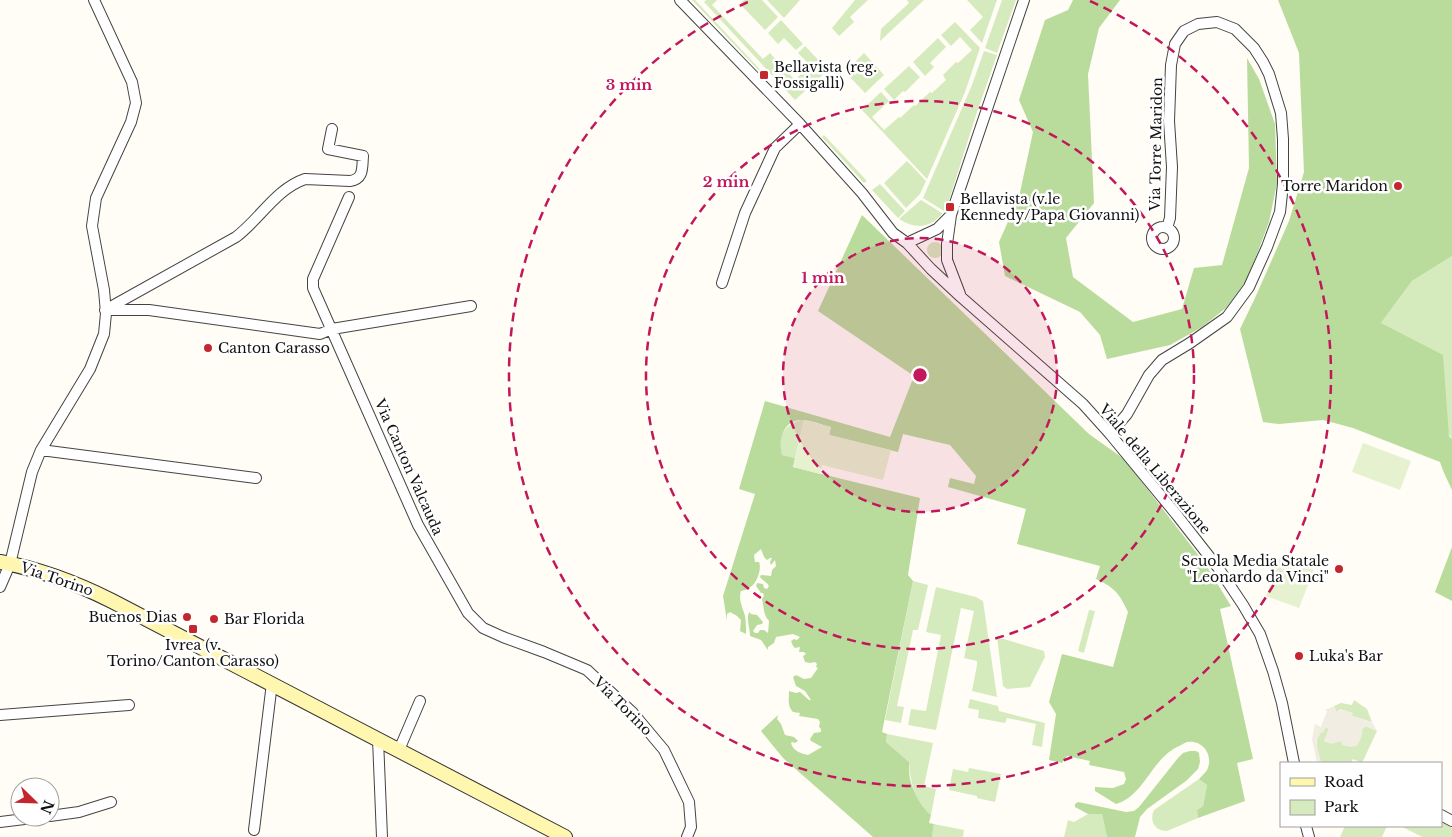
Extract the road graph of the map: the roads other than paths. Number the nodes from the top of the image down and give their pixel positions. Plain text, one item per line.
1 (94, 0) edge
2 (680, 0) edge
3 (1024, 0) edge
4 (800, 124) junction
5 (332, 129) dead end
6 (349, 197) dead end
7 (950, 215) junction
8 (1167, 228) dead end
9 (907, 243) junction
10 (722, 282) dead end
11 (961, 297) junction
12 (471, 306) dead end
13 (106, 310) junction
14 (332, 329) junction
15 (1110, 434) junction
16 (40, 450) junction
17 (256, 478) dead end
18 (5, 563) edge
19 (0, 587) edge
20 (468, 613) joint
21 (272, 683) junction
22 (420, 701) dead end
23 (129, 705) dead end
24 (0, 714) edge
25 (378, 739) junction
26 (399, 750) junction
27 (1294, 762) edge
28 (111, 802) dead end
29 (60, 815) edge
30 (254, 830) dead end
31 (560, 836) edge
32 (382, 837) edge
33 (687, 837) edge

1 - 13 street
2 - 4 street, Viale della Liberazione
3 - 7 street
4 - 9 street, Viale della Liberazione
4 - 10 street
5 - 13 street
6 - 14 street, Via Canton Valcauda
7 - 9 street
7 - 11 street
8 - 15 street, Via Torre Maridon
9 - 11 street, Viale della Liberazione
11 - 15 street, Viale della Liberazione
12 - 14 street
13 - 14 street
13 - 16 street
14 - 20 street, Via Canton Valcauda
15 - 27 street, Viale della Liberazione
16 - 17 street
16 - 18 street
18 - 19 street
18 - 21 street, Via Torino
20 - 33 street, Via Torino
21 - 25 street, Via Torino
21 - 30 street
22 - 26 street
23 - 24 street
25 - 26 street, Via Torino
25 - 32 street
26 - 31 street, Via Torino
28 - 29 street

